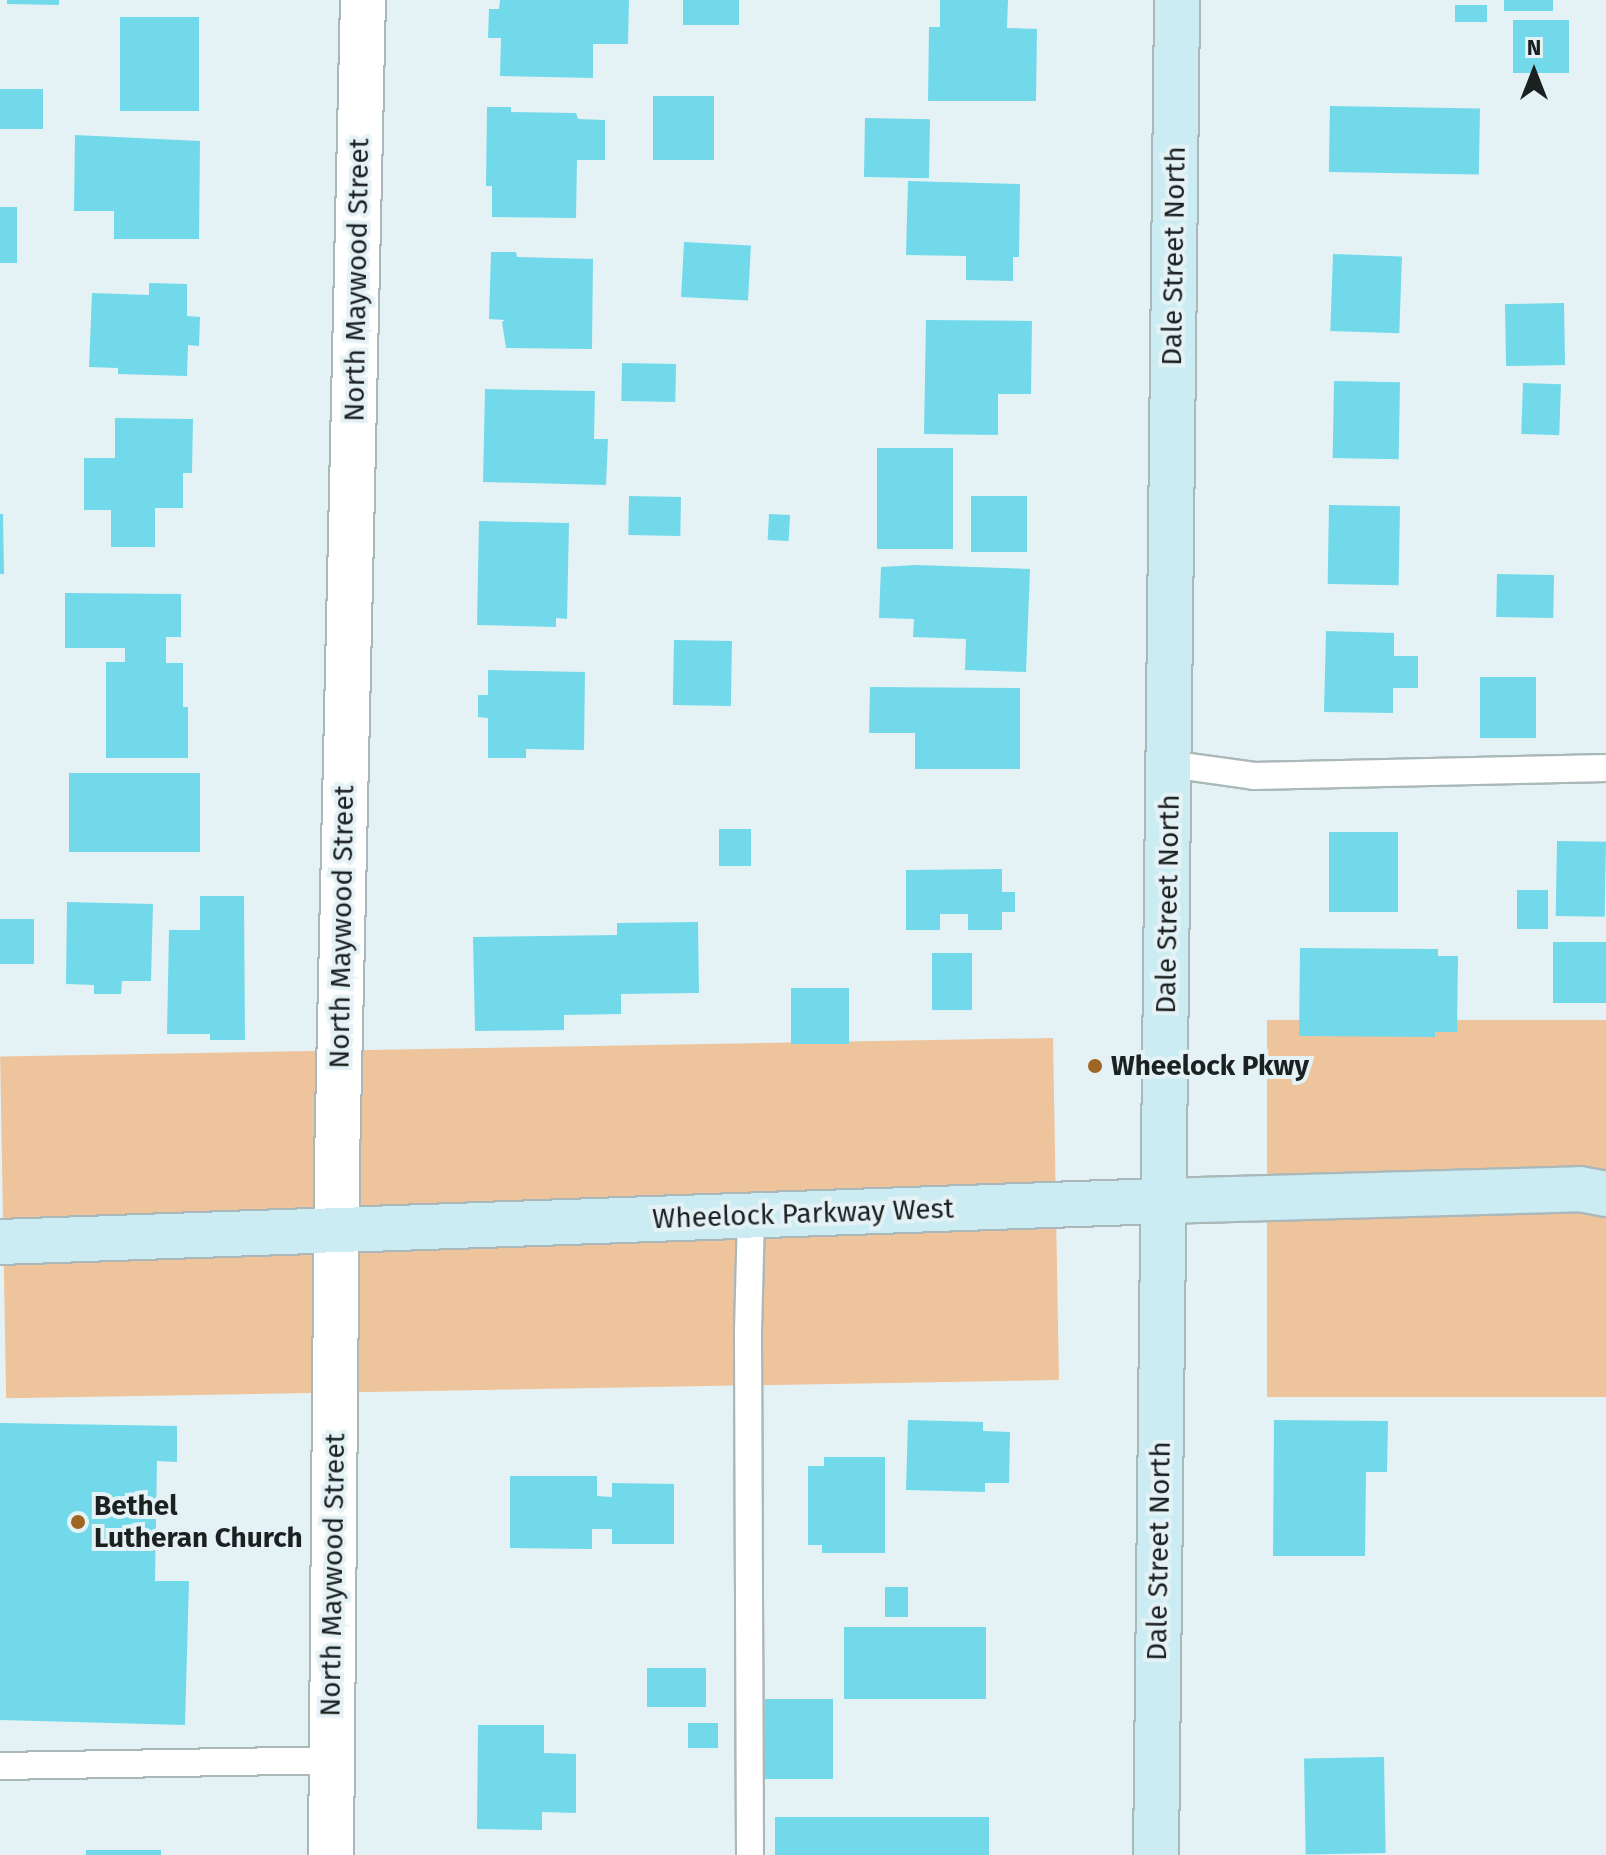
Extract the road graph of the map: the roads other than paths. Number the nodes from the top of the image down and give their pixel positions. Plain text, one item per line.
1 (363, 0) edge
2 (1177, 0) edge
3 (1169, 764) junction
4 (1606, 768) edge
5 (1606, 1194) edge
6 (1163, 1201) junction
7 (751, 1217) junction
8 (338, 1230) junction
9 (0, 1242) edge
10 (332, 1760) junction
11 (0, 1766) edge
12 (331, 1855) edge
13 (750, 1855) edge
14 (1156, 1855) edge

1 - 8 street, North Maywood Street
2 - 3 main road, Dale Street North
3 - 4 lane
3 - 6 main road, Dale Street North
5 - 6 main road, Wheelock Parkway West
6 - 7 main road, Wheelock Parkway West
6 - 14 main road, Dale Street North
7 - 8 main road, Wheelock Parkway West
7 - 13 lane
8 - 9 main road, Wheelock Parkway West
8 - 10 street, North Maywood Street
10 - 11 lane
10 - 12 street, North Maywood Street

